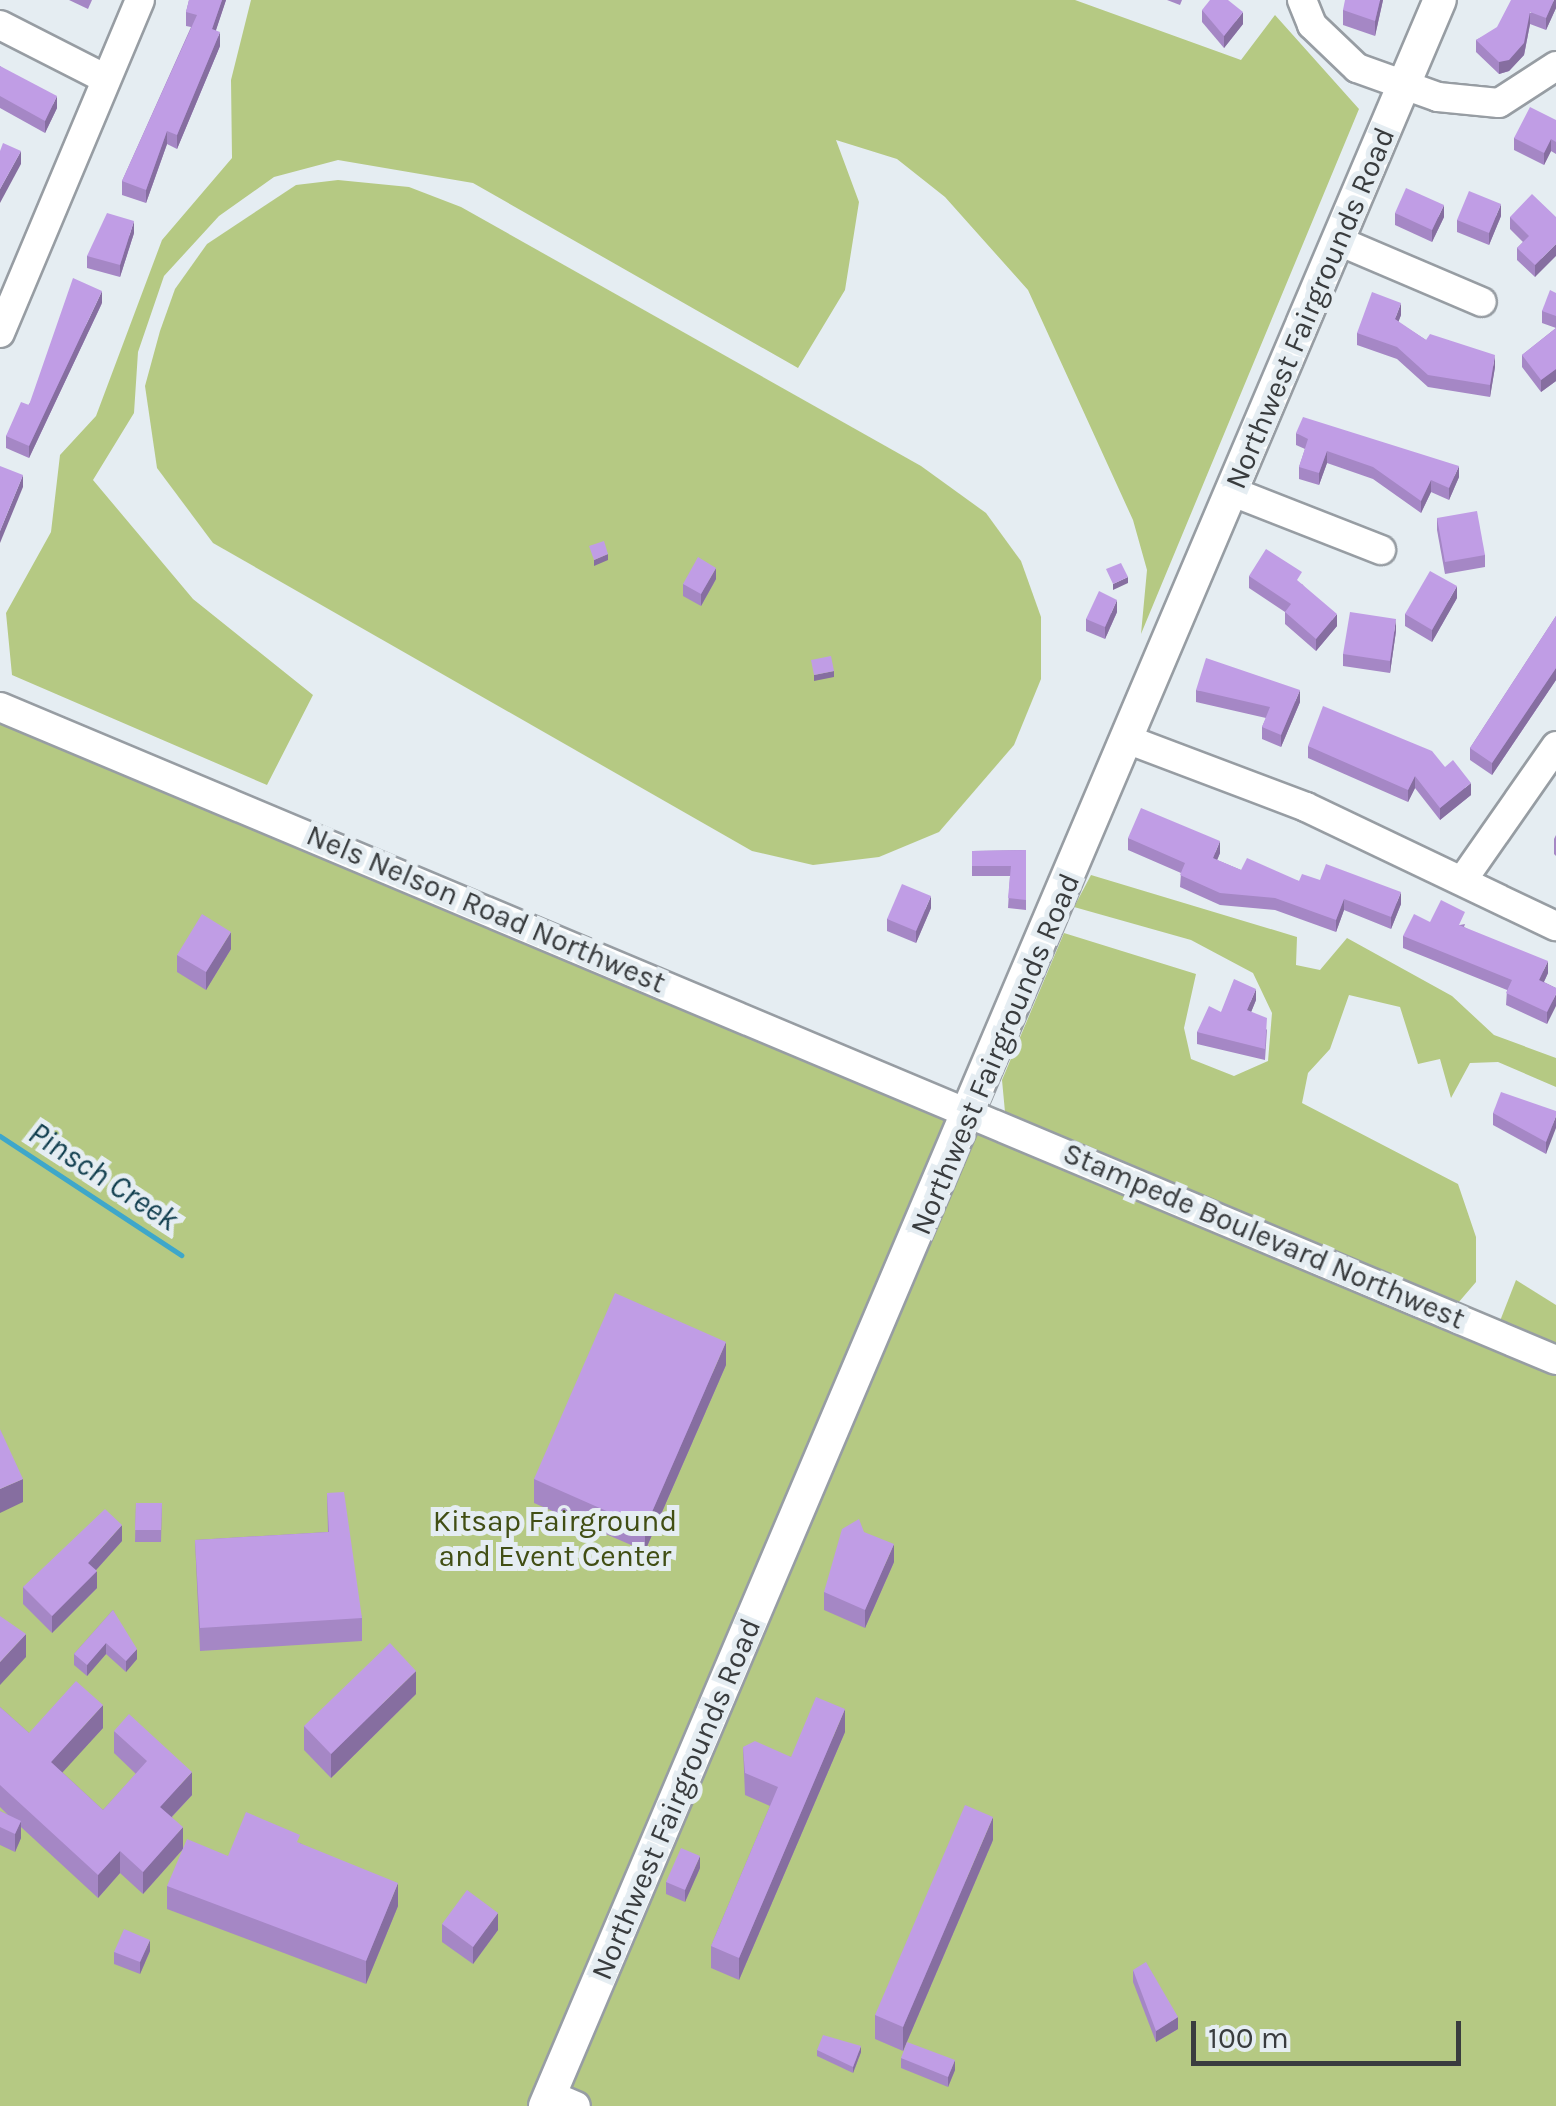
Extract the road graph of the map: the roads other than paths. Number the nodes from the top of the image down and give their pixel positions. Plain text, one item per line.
1 (140, 0) edge
2 (1302, 0) edge
3 (1440, 0) edge
4 (0, 25) edge
5 (1556, 66) edge
6 (106, 79) junction
7 (1403, 88) junction
8 (1339, 241) junction
9 (1482, 302) dead end
10 (0, 334) edge
11 (1233, 492) junction
12 (1381, 550) dead end
13 (0, 707) edge
14 (1129, 740) junction
15 (1556, 746) edge
16 (1464, 878) junction
17 (1556, 926) edge
18 (972, 1110) junction
19 (1556, 1360) edge
20 (557, 2102) edge

1 - 6 street
2 - 7 street
3 - 7 main road, Northwest Fairgrounds Road
4 - 6 street
5 - 7 street
6 - 10 street
7 - 8 main road, Northwest Fairgrounds Road
8 - 9 street
8 - 11 main road, Northwest Fairgrounds Road
11 - 12 street
11 - 14 main road, Northwest Fairgrounds Road
13 - 18 street, Nels Nelson Road Northwest
14 - 16 street
14 - 18 main road, Northwest Fairgrounds Road
15 - 16 street
16 - 17 street
18 - 19 street, Stampede Boulevard Northwest
18 - 20 main road, Northwest Fairgrounds Road

